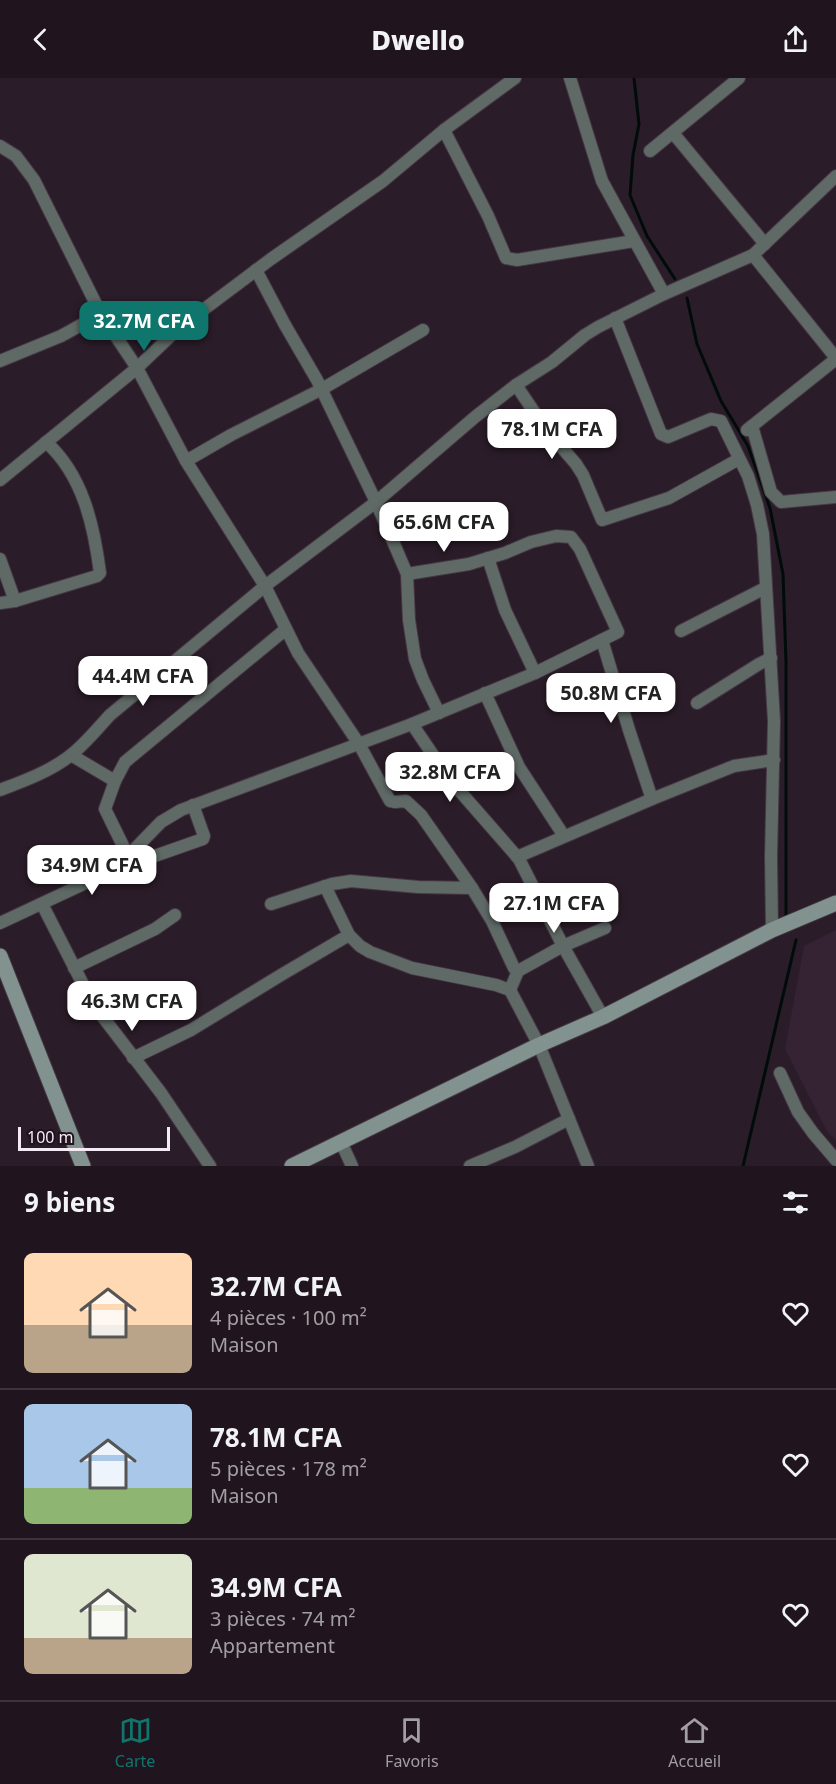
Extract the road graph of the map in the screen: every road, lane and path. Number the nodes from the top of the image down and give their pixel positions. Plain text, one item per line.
1 (515, 78) edge
2 (570, 78) edge
3 (739, 78) edge
4 (444, 130) junction
5 (673, 133) junction
6 (0, 146) edge
7 (650, 151) dead end
8 (836, 176) edge
9 (634, 241) junction
10 (765, 244) junction
11 (753, 255) junction
12 (256, 270) junction
13 (663, 294) junction
14 (101, 314) junction
15 (615, 318) junction
16 (423, 330) dead end
17 (836, 359) edge
18 (0, 361) edge
19 (137, 368) junction
20 (516, 385) junction
21 (321, 389) junction
22 (46, 442) junction
23 (739, 459) junction
24 (186, 461) junction
25 (0, 480) edge
26 (836, 497) edge
27 (376, 502) junction
28 (488, 558) junction
29 (0, 559) edge
30 (407, 574) junction
31 (265, 586) junction
32 (765, 588) junction
33 (15, 601) junction
34 (0, 603) edge
35 (286, 629) junction
36 (681, 631) dead end
37 (602, 640) junction
38 (771, 658) junction
39 (534, 673) junction
40 (485, 693) junction
41 (697, 703) dead end
42 (439, 713) junction
43 (412, 724) junction
44 (358, 744) junction
45 (71, 755) junction
46 (774, 760) junction
47 (115, 781) junction
48 (0, 790) edge
49 (652, 799) junction
50 (194, 806) junction
51 (564, 836) junction
52 (517, 857) junction
53 (130, 860) junction
54 (325, 886) junction
55 (472, 888) junction
56 (836, 903) edge
57 (42, 904) junction
58 (271, 904) dead end
59 (175, 915) dead end
60 (0, 924) edge
61 (604, 928) dead end
62 (772, 930) junction
63 (349, 935) junction
64 (563, 946) junction
65 (0, 956) edge
66 (74, 968) junction
67 (518, 971) junction
68 (4, 978) edge
69 (510, 990) junction
70 (603, 1017) junction
71 (539, 1045) junction
72 (133, 1058) junction
73 (780, 1073) dead end
74 (569, 1119) junction
75 (341, 1142) junction
76 (836, 1160) edge
77 (83, 1166) edge
78 (210, 1166) edge
79 (292, 1166) edge
80 (352, 1166) edge
81 (470, 1166) edge
82 (588, 1166) edge

1 - 4 street
2 - 9 street
3 - 5 street
4 - 9 street
4 - 12 street
5 - 7 street
5 - 10 street
6 - 14 street
8 - 10 street
9 - 13 street
10 - 11 street
11 - 13 street
11 - 17 street
12 - 19 street
12 - 21 street
13 - 15 street
14 - 18 street
14 - 19 street
15 - 20 street
15 - 23 street
16 - 21 street
17 - 26 street
19 - 22 street
19 - 24 street
20 - 23 street
20 - 27 street
21 - 24 street
21 - 27 street
22 - 25 street
22 - 33 street
23 - 32 street
24 - 31 street
27 - 30 street
27 - 31 street
28 - 30 street
28 - 37 street
28 - 39 street
29 - 33 street
30 - 42 street
31 - 35 street
31 - 45 street
32 - 36 street
32 - 38 street
33 - 34 street
35 - 44 street
35 - 47 street
37 - 39 street
37 - 49 street
38 - 41 street
38 - 46 street
39 - 40 street
40 - 42 street
40 - 51 street
42 - 43 street
43 - 44 street
43 - 52 street
44 - 50 street
44 - 55 street
45 - 47 street
45 - 48 street
46 - 49 street
46 - 62 street
47 - 53 street
49 - 51 street
50 - 53 street
50 - 53 street
51 - 52 street
52 - 64 street
53 - 57 street
54 - 55 street
54 - 58 street
54 - 63 street
55 - 67 street
56 - 62 street
57 - 60 street
57 - 66 street
59 - 66 street
61 - 64 street
62 - 70 street
63 - 69 street
63 - 72 street
64 - 67 street
64 - 70 street
65 - 68 street
66 - 72 street
67 - 69 street
68 - 77 street
69 - 71 street
70 - 71 street
71 - 74 street
71 - 75 street
72 - 78 street
73 - 76 street
74 - 81 street
74 - 82 street
75 - 79 street
75 - 80 street

